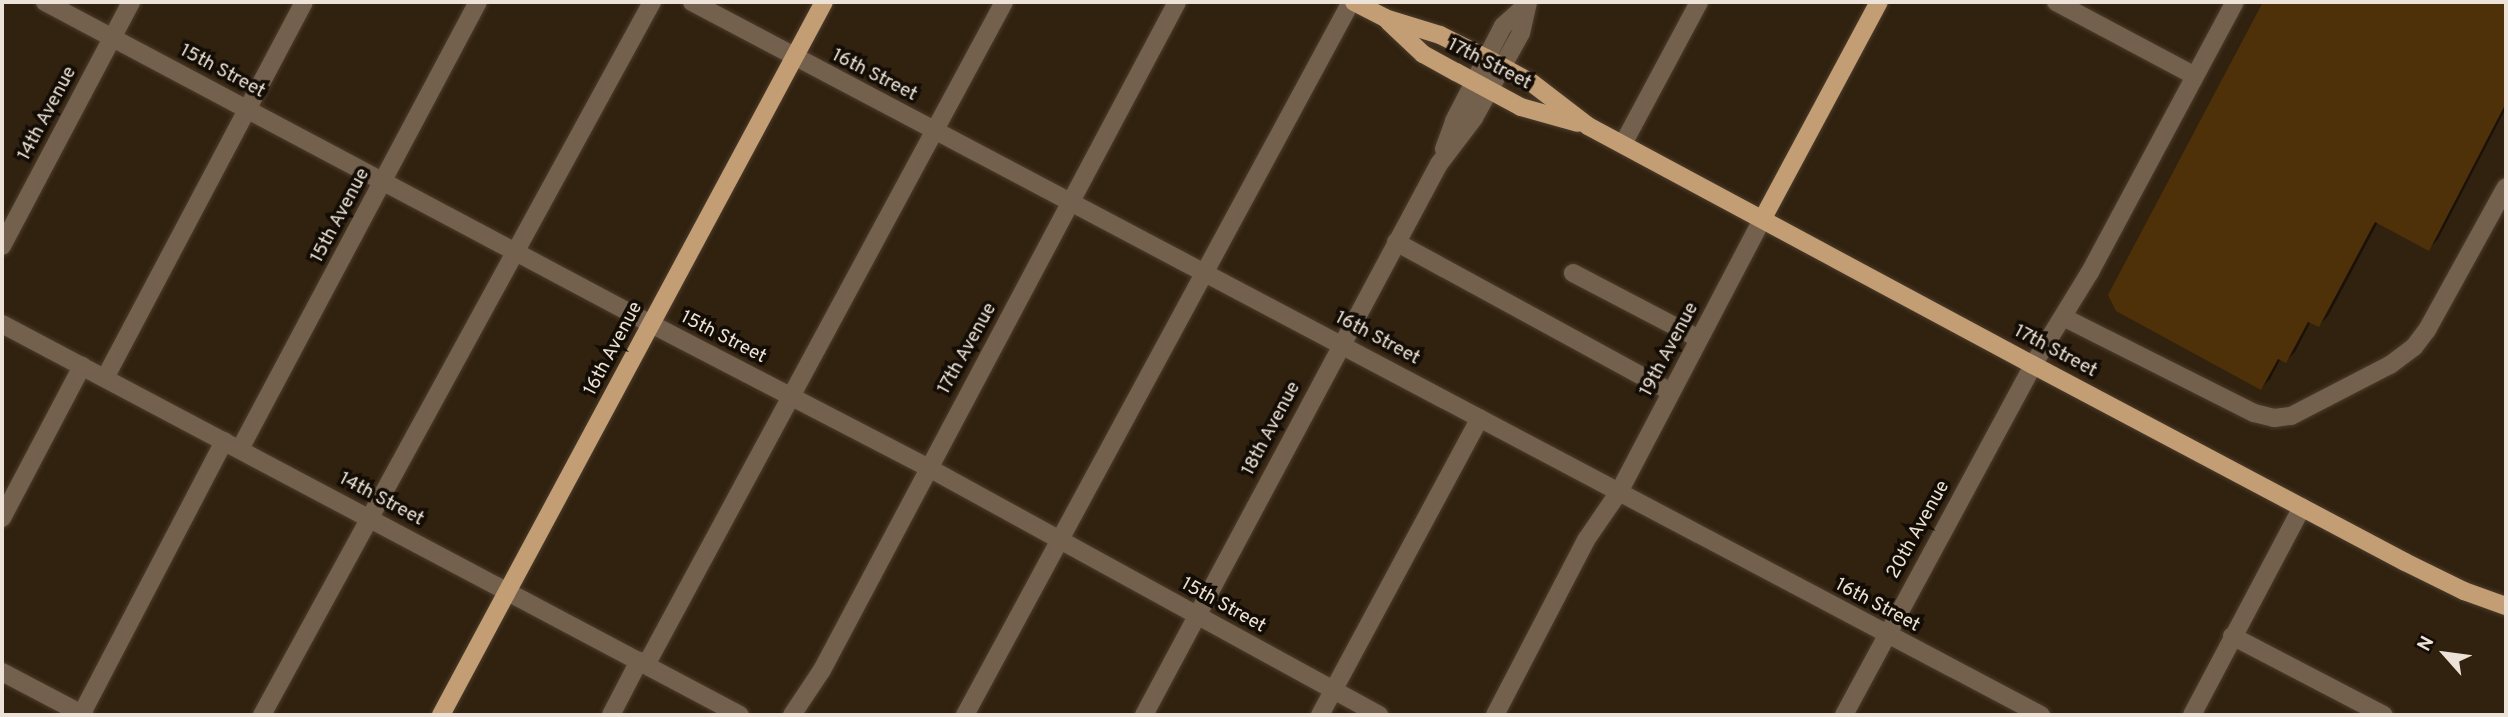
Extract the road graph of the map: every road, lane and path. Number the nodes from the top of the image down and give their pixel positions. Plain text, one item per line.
1 (45, 2) edge
2 (131, 2) edge
3 (304, 2) edge
4 (478, 2) edge
5 (652, 2) edge
6 (692, 2) edge
7 (824, 2) edge
8 (1004, 2) edge
9 (1178, 2) edge
10 (1353, 2) edge
11 (1699, 2) edge
12 (1879, 2) edge
13 (2056, 2) edge
14 (2235, 2) edge
15 (1527, 3) edge
16 (1385, 18) junction
17 (112, 37) junction
18 (794, 58) junction
19 (1494, 63) junction
20 (2195, 76) junction
21 (1474, 82) junction
22 (1490, 90) junction
23 (246, 109) junction
24 (1588, 126) junction
25 (935, 131) junction
26 (1623, 144) junction
27 (1439, 164) junction
28 (383, 181) junction
29 (2506, 187) edge
30 (1073, 201) junction
31 (1763, 218) junction
32 (1396, 242) junction
33 (2, 246) edge
34 (516, 253) junction
35 (1205, 271) junction
36 (1573, 273) dead end
37 (2063, 317) junction
38 (2, 324) edge
39 (651, 324) junction
40 (1699, 339) junction
41 (1340, 344) junction
42 (2033, 365) junction
43 (82, 366) junction
44 (105, 378) junction
45 (1671, 392) junction
46 (791, 397) junction
47 (1480, 418) junction
48 (232, 445) junction
49 (927, 467) junction
50 (1619, 492) junction
51 (2302, 507) junction
52 (2, 518) edge
53 (369, 518) junction
54 (1062, 540) junction
55 (508, 590) junction
56 (2506, 606) edge
57 (1197, 616) junction
58 (1886, 635) junction
59 (2232, 636) junction
60 (643, 663) junction
61 (2, 672) edge
62 (1333, 690) junction
63 (82, 715) edge
64 (262, 715) edge
65 (442, 715) edge
66 (611, 715) edge
67 (740, 715) edge
68 (792, 715) edge
69 (965, 715) edge
70 (1144, 715) edge
71 (1320, 715) edge
72 (1379, 715) edge
73 (1495, 715) edge
74 (1843, 715) edge
75 (2040, 715) edge
76 (2192, 715) edge
77 (2384, 715) edge

1 - 17 street, 15th Street
2 - 17 street, 14th Avenue
3 - 23 street
4 - 28 street, 15th Avenue
5 - 34 street
6 - 18 street, 16th Street
7 - 18 main road, 16th Avenue
8 - 25 street
9 - 30 street, 17th Avenue
10 - 16 main road, 17th Street
10 - 35 street
11 - 26 street
12 - 31 main road, 19th Avenue
13 - 20 street
14 - 20 street, 20th Avenue
15 - 19 street, 18th Avenue
16 - 19 main road, 17th Street
16 - 21 main road, 17th Street
17 - 23 street, 15th Street
17 - 33 street, 14th Avenue
18 - 25 street, 16th Street
18 - 39 main road, 16th Avenue
19 - 21 street, 18th Avenue
19 - 22 street, 18th Avenue
19 - 24 main road, 17th Street
20 - 37 street, 20th Avenue
21 - 22 main road, 17th Street
21 - 27 street, 18th Avenue
22 - 24 main road, 17th Street
22 - 27 street, 18th Avenue
23 - 28 street, 15th Street
23 - 44 street
24 - 26 main road, 17th Street
25 - 30 street, 16th Street
25 - 46 street
26 - 31 main road, 17th Street
27 - 32 street, 18th Avenue
28 - 34 street, 15th Street
28 - 48 street, 15th Avenue
29 - 37 street
30 - 35 street, 16th Street
30 - 49 street, 17th Avenue
31 - 40 street, 19th Avenue
31 - 42 main road, 17th Street
32 - 41 street, 18th Avenue
32 - 45 street
34 - 39 street, 15th Street
34 - 53 street
35 - 41 street, 16th Street
35 - 54 street
36 - 40 street
37 - 42 street, 20th Avenue
38 - 43 street, 14th Street
39 - 46 street, 15th Street
39 - 55 main road, 16th Avenue
40 - 45 street, 19th Avenue
41 - 47 street, 16th Street
41 - 57 street, 18th Avenue
42 - 51 main road, 17th Street
42 - 58 street, 20th Avenue
43 - 44 street, 14th Street
43 - 52 street
44 - 48 street, 14th Street
45 - 50 street, 19th Avenue
46 - 49 street, 15th Street
46 - 60 street
47 - 50 street, 16th Street
47 - 62 street
48 - 53 street, 14th Street
48 - 63 street, 15th Avenue
49 - 54 street, 15th Street
49 - 68 street, 17th Avenue
50 - 58 street, 16th Street
50 - 73 street, 19th Avenue
51 - 56 main road, 17th Street
51 - 59 street
53 - 55 street, 14th Street
53 - 64 street
54 - 57 street, 15th Street
54 - 69 street
55 - 60 street, 14th Street
55 - 65 main road, 16th Avenue
57 - 62 street, 15th Street
57 - 70 street, 18th Avenue
58 - 74 street, 20th Avenue
58 - 75 street, 16th Street
59 - 76 street
59 - 77 street
60 - 66 street
60 - 67 street, 14th Street
61 - 63 street
62 - 71 street
62 - 72 street, 15th Street

